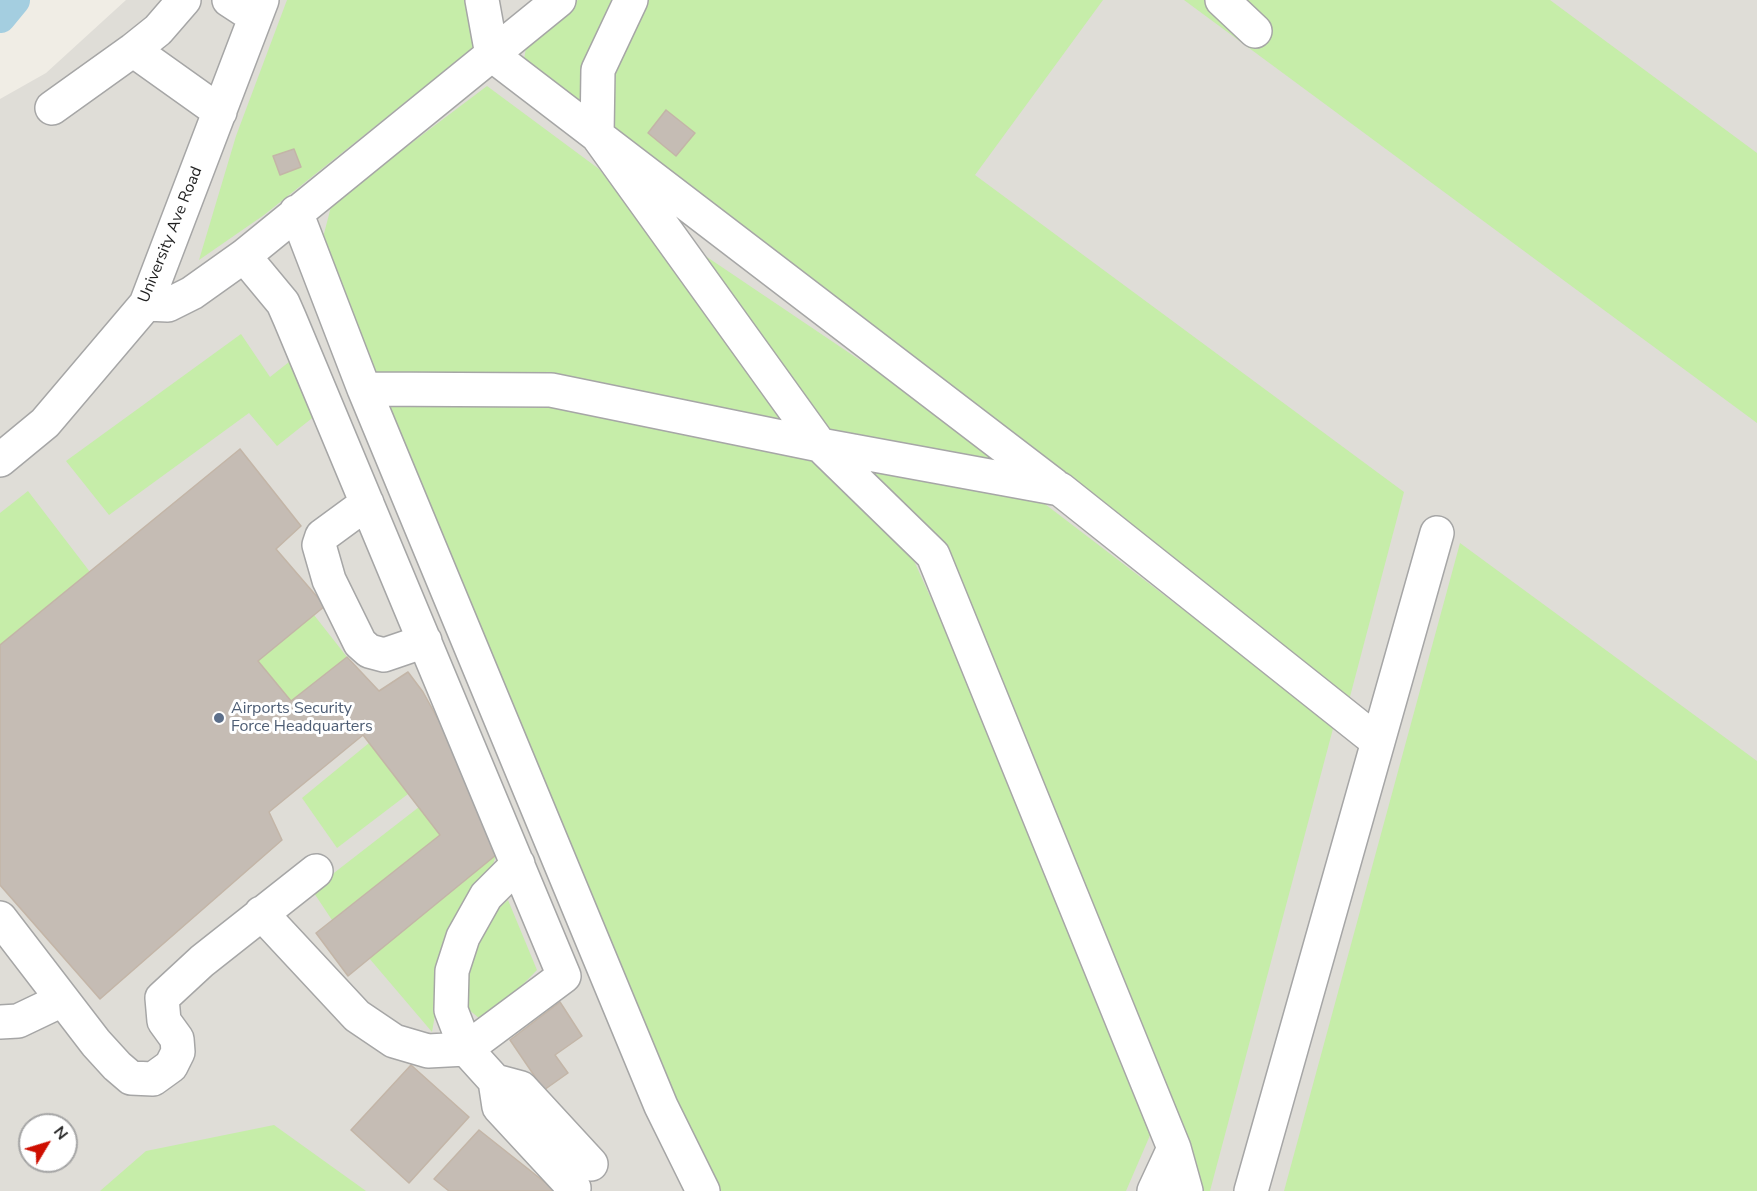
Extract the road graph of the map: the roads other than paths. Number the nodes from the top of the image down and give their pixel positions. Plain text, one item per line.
1 (184, 0) edge
2 (482, 0) edge
3 (559, 0) edge
4 (631, 0) edge
5 (1222, 0) edge
6 (249, 6) edge
7 (1256, 31) dead end
8 (133, 50) junction
9 (492, 55) junction
10 (52, 108) dead end
11 (220, 112) junction
12 (597, 135) junction
13 (296, 212) junction
14 (244, 256) junction
15 (146, 304) junction
16 (364, 389) junction
17 (820, 445) junction
18 (0, 460) edge
19 (1060, 489) junction
20 (367, 503) junction
21 (1437, 533) dead end
22 (425, 641) junction
23 (1378, 742) junction
24 (518, 864) junction
25 (316, 871) dead end
26 (261, 913) junction
27 (0, 918) edge
28 (62, 1000) junction
29 (0, 1022) edge
30 (466, 1049) junction
31 (1174, 1148) junction
32 (583, 1176) dead end
33 (703, 1191) edge
34 (1154, 1191) edge
35 (1186, 1191) edge
36 (1251, 1191) edge

1 - 8 street
2 - 9 street
3 - 9 street
4 - 12 street
5 - 7 street
6 - 11 street, University Ave Road
8 - 10 street
8 - 11 street
9 - 12 street
9 - 13 street
11 - 15 street, University Ave Road
12 - 17 street
12 - 19 street
13 - 14 street
13 - 16 street
14 - 15 street
14 - 20 street
15 - 18 street, University Ave Road
16 - 17 street
16 - 33 street
17 - 19 street
17 - 31 street
19 - 23 street
20 - 22 street
20 - 22 street
21 - 23 street
22 - 24 street
23 - 36 street
24 - 30 street
24 - 30 street
25 - 26 street
26 - 28 street
26 - 30 street
27 - 28 street
28 - 29 street
30 - 32 street
31 - 34 street
31 - 35 street

